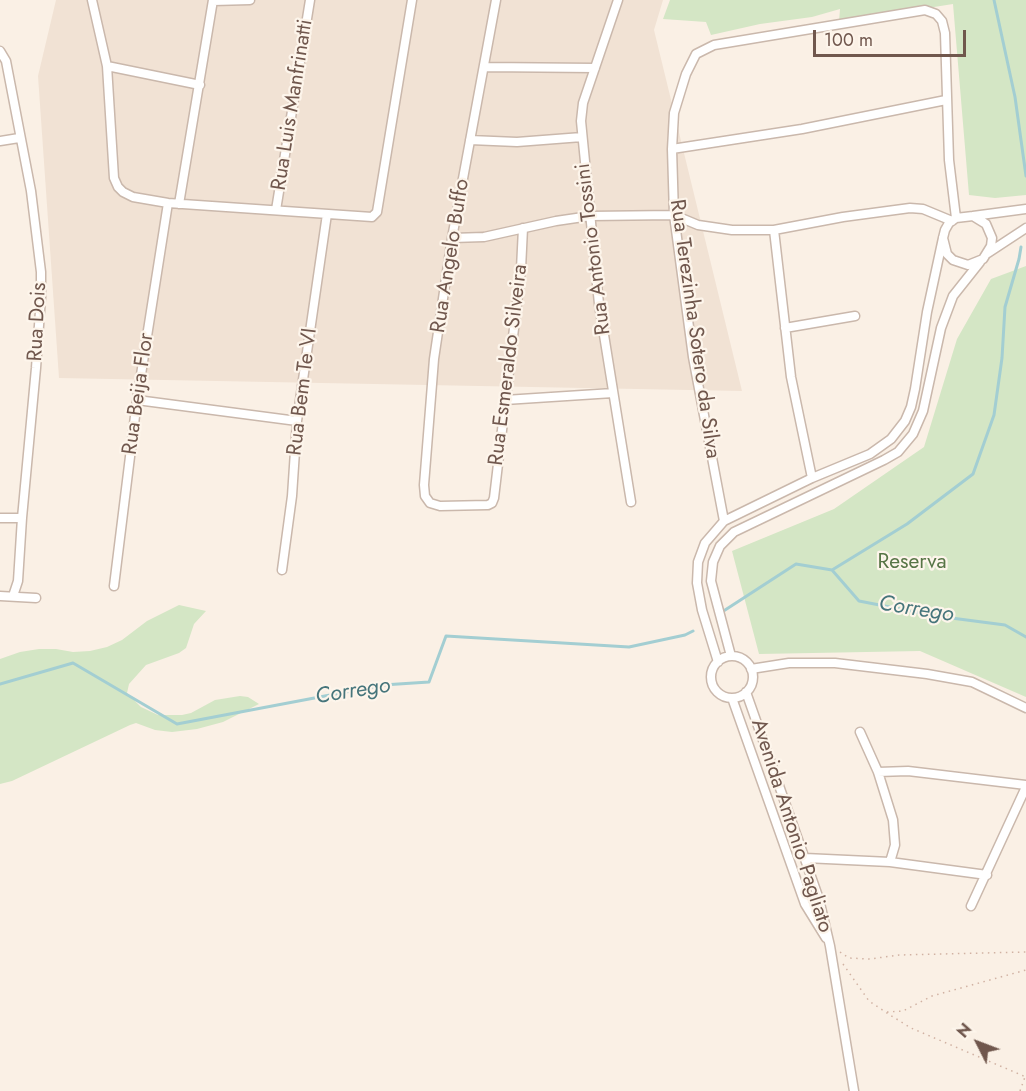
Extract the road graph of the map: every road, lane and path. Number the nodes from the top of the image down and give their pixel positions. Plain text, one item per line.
1 (213, 0) edge
2 (250, 0) edge
3 (310, 0) edge
4 (412, 0) edge
5 (496, 0) edge
6 (618, 0) edge
7 (93, 2) edge
8 (0, 51) edge
9 (107, 66) junction
10 (484, 67) junction
11 (594, 68) junction
12 (200, 85) junction
13 (946, 100) junction
14 (582, 137) junction
15 (20, 138) junction
16 (470, 140) junction
17 (0, 141) edge
18 (672, 149) junction
19 (168, 203) junction
20 (179, 204) junction
21 (1026, 209) edge
22 (276, 210) junction
23 (327, 214) junction
24 (674, 215) junction
25 (590, 216) junction
26 (972, 216) junction
27 (954, 220) junction
28 (523, 228) junction
29 (1026, 228) edge
30 (774, 230) junction
31 (452, 238) junction
32 (943, 238) junction
33 (986, 256) junction
34 (855, 316) dead end
35 (785, 328) junction
36 (613, 393) junction
37 (137, 400) junction
38 (505, 400) junction
39 (297, 421) junction
40 (812, 478) junction
41 (631, 502) dead end
42 (492, 503) joint
43 (0, 518) edge
44 (22, 518) junction
45 (723, 520) junction
46 (282, 570) dead end
47 (114, 586) dead end
48 (0, 596) edge
49 (13, 596) junction
50 (36, 597) dead end
51 (730, 656) junction
52 (718, 662) junction
53 (751, 669) junction
54 (746, 692) junction
55 (732, 698) junction
56 (1026, 708) edge
57 (860, 732) dead end
58 (878, 772) junction
59 (1026, 786) edge
60 (805, 858) junction
61 (890, 862) junction
62 (987, 875) junction
63 (971, 906) dead end
64 (830, 946) junction
65 (1026, 952) edge
66 (843, 964) dead end
67 (1026, 969) edge
68 (885, 1012) junction
69 (1025, 1076) edge
70 (854, 1091) edge
71 (1020, 1091) edge

1 - 2 street
1 - 12 street
3 - 22 street, Rua Luis Manfrinatti
4 - 23 street
5 - 10 street, Rua Angelo Buffo
6 - 11 street, Rua Antonio Tossini
7 - 9 street
8 - 15 street, Rua Dois
9 - 12 street
9 - 19 street
10 - 11 street
10 - 16 street, Rua Angelo Buffo
11 - 14 street, Rua Antonio Tossini
12 - 20 street
13 - 18 street
13 - 18 street, Rua Terezinha Sotero da Silva
13 - 27 street, Rua Terezinha Sotero da Silva
14 - 16 street
14 - 25 street, Rua Antonio Tossini
15 - 17 street
15 - 44 street, Rua Dois
16 - 31 street, Rua Angelo Buffo
18 - 24 street, Rua Terezinha Sotero da Silva
19 - 20 street
19 - 37 street, Rua Beija Flor
20 - 22 street
21 - 26 street
22 - 23 street
23 - 39 street, Rua Bem Te VI
24 - 25 street
24 - 30 street
24 - 45 street, Rua Terezinha Sotero da Silva
25 - 28 street
25 - 36 street, Rua Antonio Tossini
26 - 27 street
26 - 33 street
27 - 30 street
27 - 32 street
28 - 31 street
28 - 38 street, Rua Esmeraldo Silveira
29 - 33 street
30 - 35 street
31 - 42 street, Rua Angelo Buffo
32 - 33 street
32 - 40 street
33 - 51 street
34 - 35 street
35 - 40 street
36 - 38 street
36 - 41 street, Rua Antonio Tossini
37 - 39 street
37 - 47 street, Rua Beija Flor
38 - 42 street, Rua Esmeraldo Silveira
39 - 46 street, Rua Bem Te VI
40 - 45 street
43 - 44 street
44 - 49 street, Rua Dois
45 - 52 street
48 - 49 street
49 - 50 street
51 - 52 street
51 - 53 street
52 - 55 street
53 - 54 street
53 - 56 street
54 - 55 street
54 - 60 street, Avenida Antonio Pagliato
55 - 64 street, Avenida Antonio Pagliato
57 - 58 street
58 - 59 street
58 - 61 street
59 - 62 street
60 - 61 street
60 - 64 street, Avenida Antonio Pagliato
61 - 62 street
62 - 63 street
64 - 65 path
64 - 70 street
66 - 68 path
67 - 68 path
68 - 69 path
69 - 71 path

